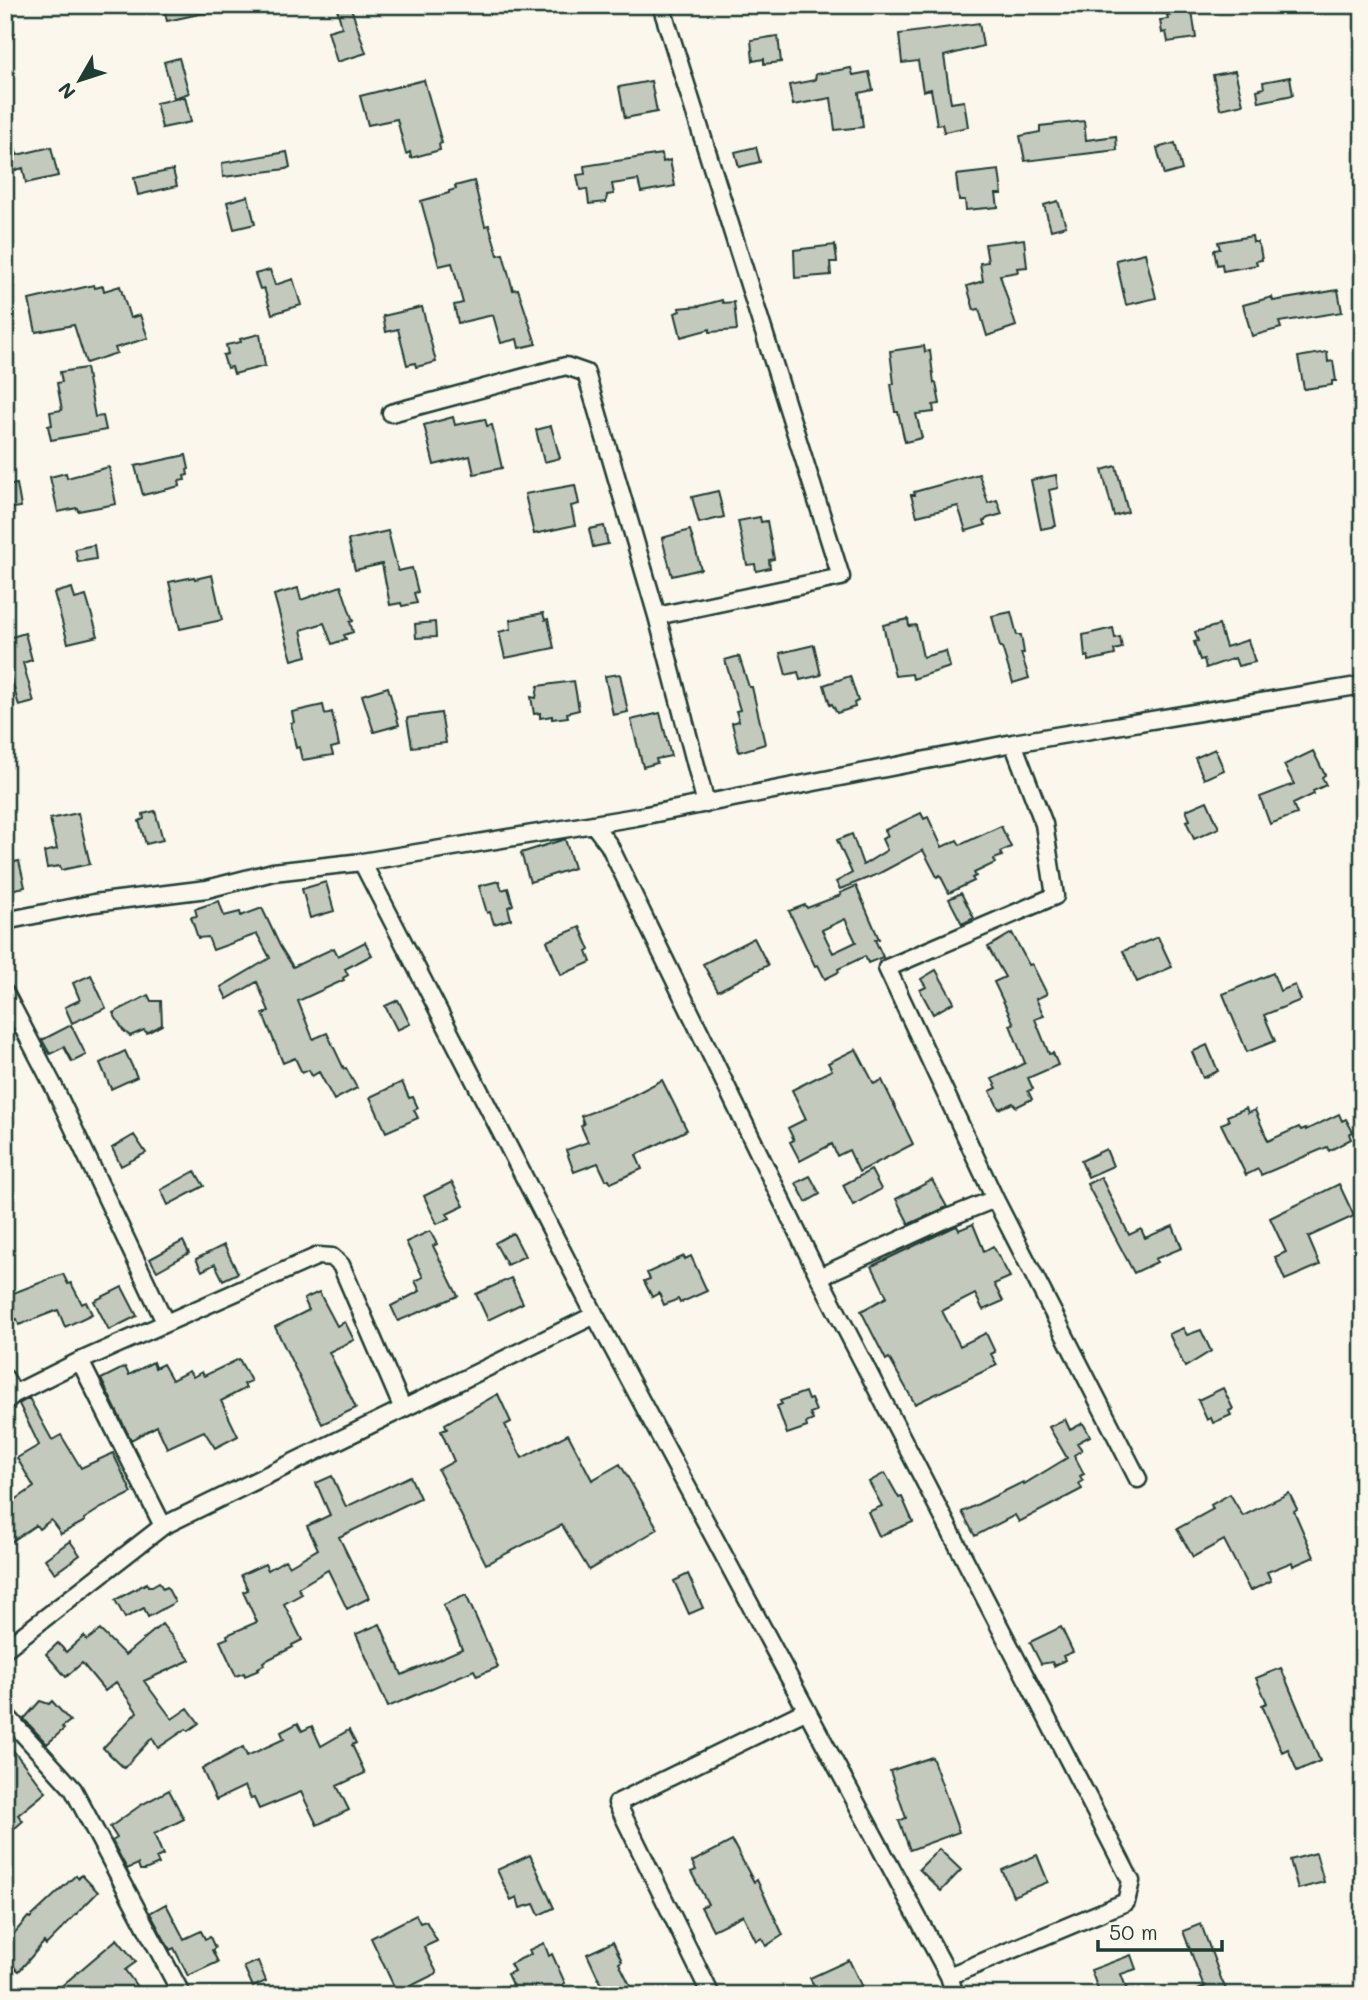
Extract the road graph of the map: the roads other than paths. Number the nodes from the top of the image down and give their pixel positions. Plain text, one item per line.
1 (661, 5) edge
2 (391, 413) dead end
3 (657, 616) junction
4 (1363, 685) edge
5 (1013, 743) junction
6 (706, 804) junction
7 (593, 824) junction
8 (362, 863) junction
9 (5, 921) edge
10 (5, 993) edge
11 (995, 1199) junction
12 (819, 1277) junction
13 (595, 1315) junction
14 (165, 1322) junction
15 (79, 1361) junction
16 (5, 1378) edge
17 (10, 1398) edge
18 (403, 1409) junction
19 (1138, 1479) dead end
20 (163, 1526) junction
21 (5, 1649) edge
22 (805, 1712) junction
23 (5, 1714) edge
24 (948, 1976) junction
25 (182, 1995) edge
26 (711, 1995) edge
27 (955, 1995) edge

1 - 3 street
2 - 3 street
3 - 6 street
4 - 5 street
5 - 6 street
5 - 11 street
6 - 7 street
7 - 8 street
7 - 12 street
8 - 9 street
8 - 13 street
10 - 14 street
11 - 12 street
11 - 19 street
12 - 24 street
13 - 18 street
13 - 22 street
14 - 15 street
14 - 18 street
15 - 17 street
15 - 20 street
16 - 17 street
18 - 20 street
20 - 21 street
22 - 24 street
22 - 26 street
23 - 25 street
24 - 27 street

